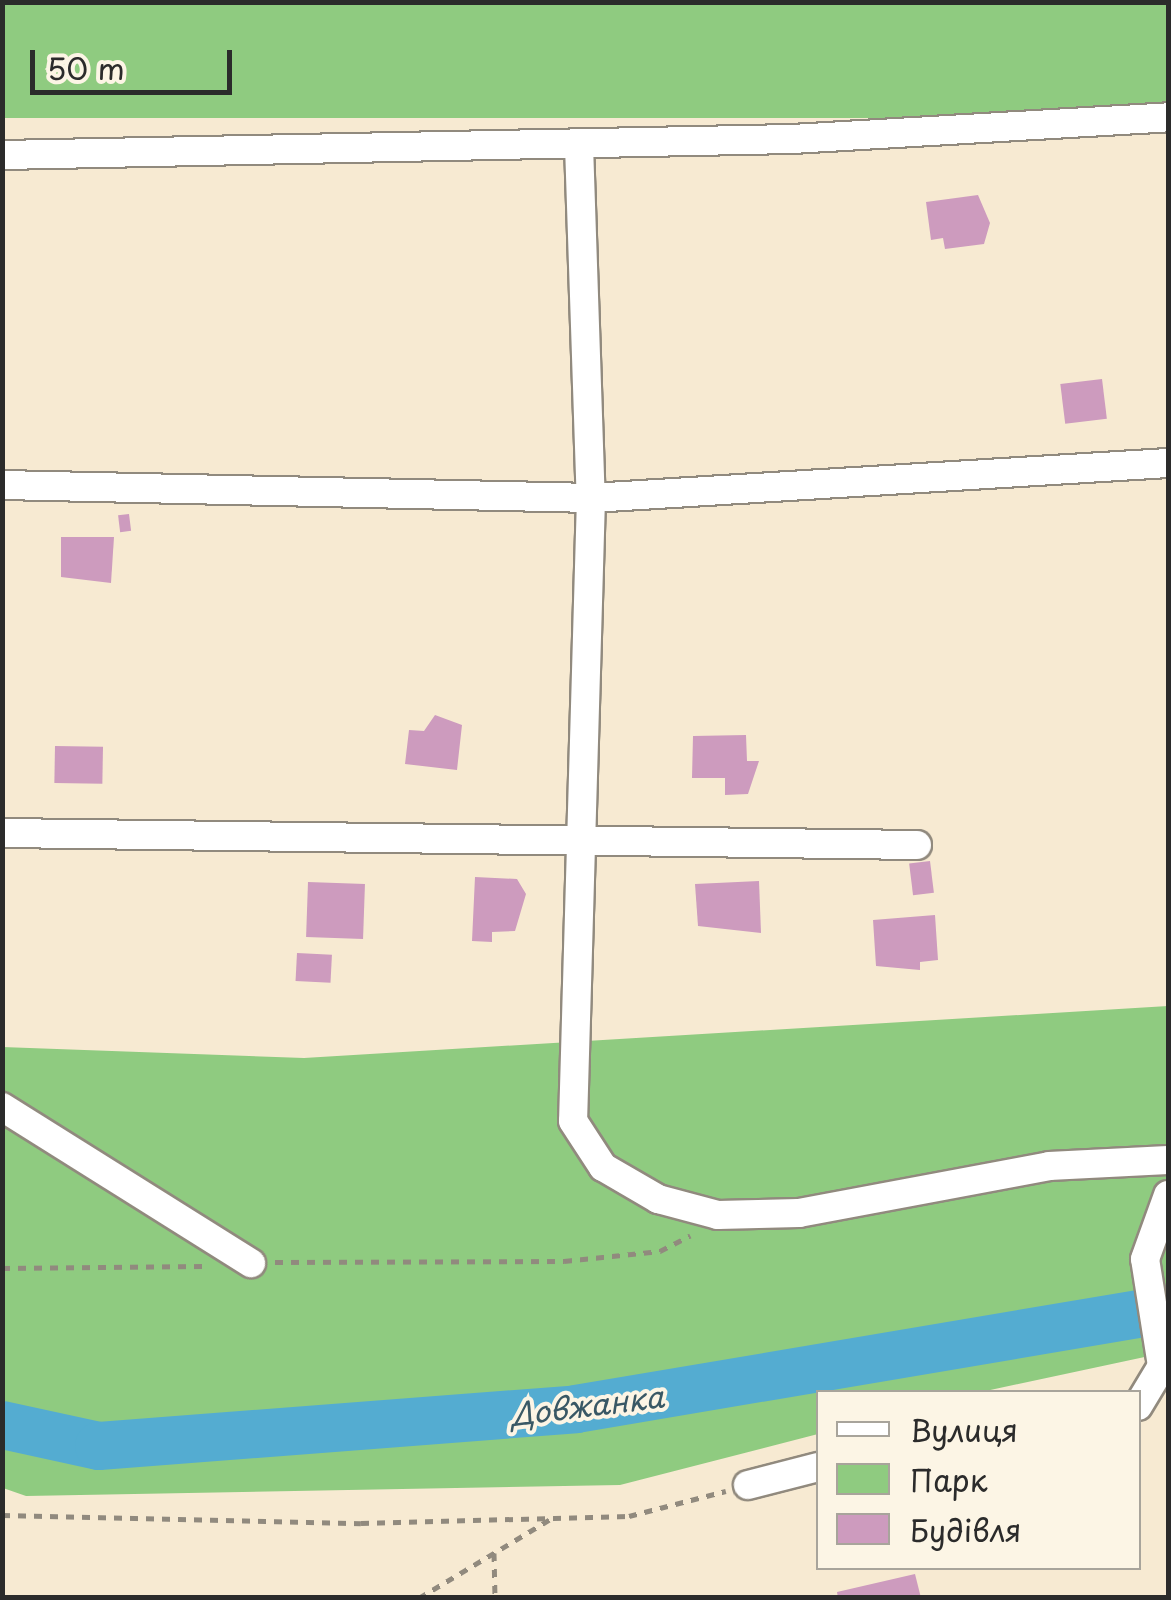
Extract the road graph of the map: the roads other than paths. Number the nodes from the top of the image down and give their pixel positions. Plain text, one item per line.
1 (1168, 117) edge
2 (579, 144) junction
3 (2, 155) edge
4 (1168, 463) edge
5 (2, 485) edge
6 (591, 498) junction
7 (2, 833) edge
8 (916, 845) dead end
9 (579, 846) junction
10 (2, 1107) edge
11 (1168, 1160) edge
12 (1168, 1195) edge
13 (251, 1263) road end
14 (1141, 1401) edge
15 (816, 1469) edge
16 (748, 1486) road end

1 - 2 street
2 - 3 street
2 - 6 street
4 - 6 street
5 - 6 street
6 - 9 street
7 - 9 street
8 - 9 street
9 - 11 street
10 - 13 street
12 - 14 street
15 - 16 street

